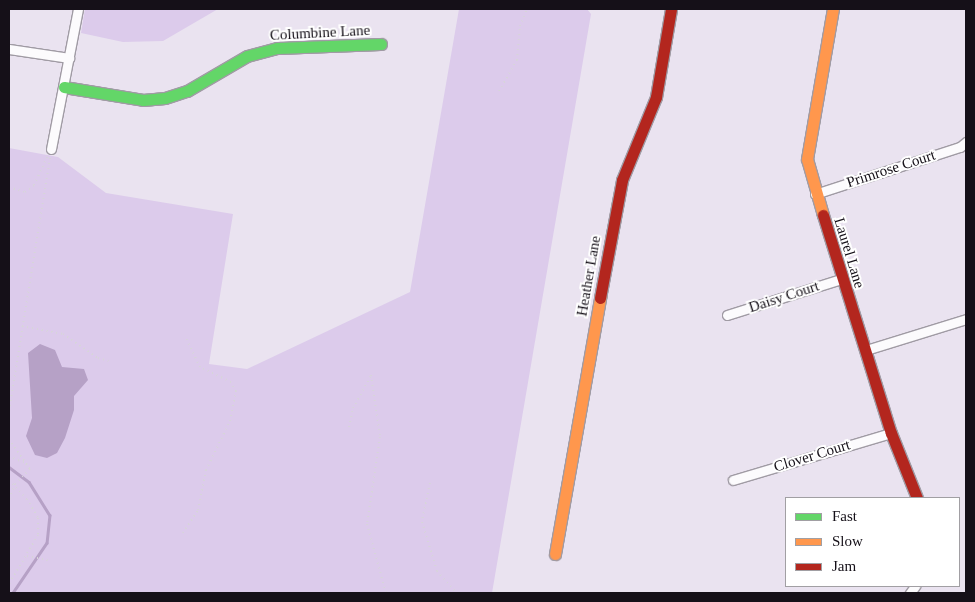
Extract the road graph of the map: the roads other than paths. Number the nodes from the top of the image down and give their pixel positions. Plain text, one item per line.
1 (78, 9) edge
2 (671, 9) edge
3 (832, 9) edge
4 (381, 44) dead end
5 (9, 49) edge
6 (69, 58) junction
7 (64, 87) junction
8 (966, 142) edge
9 (51, 149) road end
10 (815, 194) junction
11 (841, 279) junction
12 (727, 316) dead end
13 (966, 319) edge
14 (866, 350) junction
15 (891, 432) junction
16 (733, 480) dead end
17 (917, 497) edge
18 (555, 554) dead end

1 - 6 street
2 - 18 street, Heather Lane
3 - 10 street, Laurel Lane
4 - 7 street, Columbine Lane
5 - 6 street
6 - 7 street
7 - 9 street
8 - 10 street, Primrose Court
10 - 11 street, Laurel Lane
11 - 12 street, Daisy Court
11 - 14 street, Laurel Lane
13 - 14 street
14 - 15 street, Laurel Lane
15 - 16 street, Clover Court
15 - 17 street, Laurel Lane

